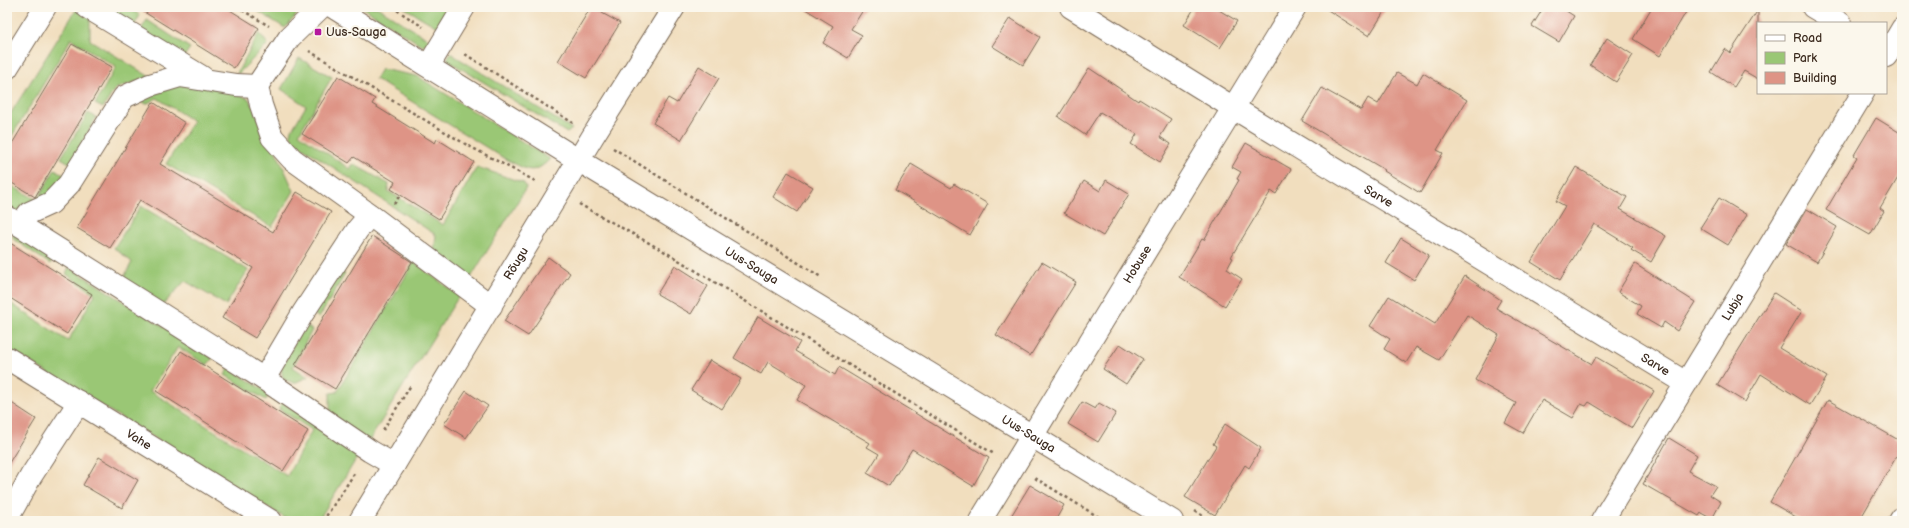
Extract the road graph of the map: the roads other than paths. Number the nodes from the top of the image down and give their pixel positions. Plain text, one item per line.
1 (46, 7) edge
2 (87, 7) edge
3 (321, 7) edge
4 (333, 7) edge
5 (464, 7) edge
6 (674, 7) edge
7 (1071, 7) edge
8 (1295, 7) edge
9 (1813, 7) edge
10 (1838, 22) edge
11 (1902, 29) edge
12 (1887, 53) edge
13 (429, 65) junction
14 (7, 68) edge
15 (207, 80) junction
16 (257, 86) junction
17 (1862, 94) edge
18 (1232, 107) junction
19 (578, 160) junction
20 (370, 215) junction
21 (13, 221) edge
22 (491, 306) junction
23 (7, 358) edge
24 (264, 380) junction
25 (1686, 383) junction
26 (79, 402) junction
27 (1034, 436) junction
28 (394, 465) junction
29 (1902, 518) edge
30 (7, 519) edge
31 (271, 521) edge
32 (360, 521) edge
33 (980, 521) edge
34 (1172, 521) edge
35 (1602, 521) edge
36 (1900, 521) edge

1 - 14 street
2 - 15 street
3 - 16 street
4 - 13 street, Uus-Sauga
5 - 13 street
6 - 19 street, Rõugu
7 - 18 street, Sarve
8 - 18 street, Hobuse
9 - 10 street
11 - 12 street
13 - 19 street, Uus-Sauga
15 - 16 street
15 - 21 street
16 - 20 street
17 - 25 street, Lubja
18 - 25 street, Sarve
18 - 27 street, Hobuse
19 - 22 street, Rõugu
19 - 27 street, Uus-Sauga
20 - 22 street
20 - 24 street
21 - 24 street
22 - 28 street, Rõugu
23 - 26 street, Vahe
24 - 28 street
25 - 35 street, Lubja
26 - 30 street
26 - 31 street, Vahe
27 - 33 street, Hobuse
27 - 34 street, Uus-Sauga
28 - 32 street, Rõugu
29 - 36 street

